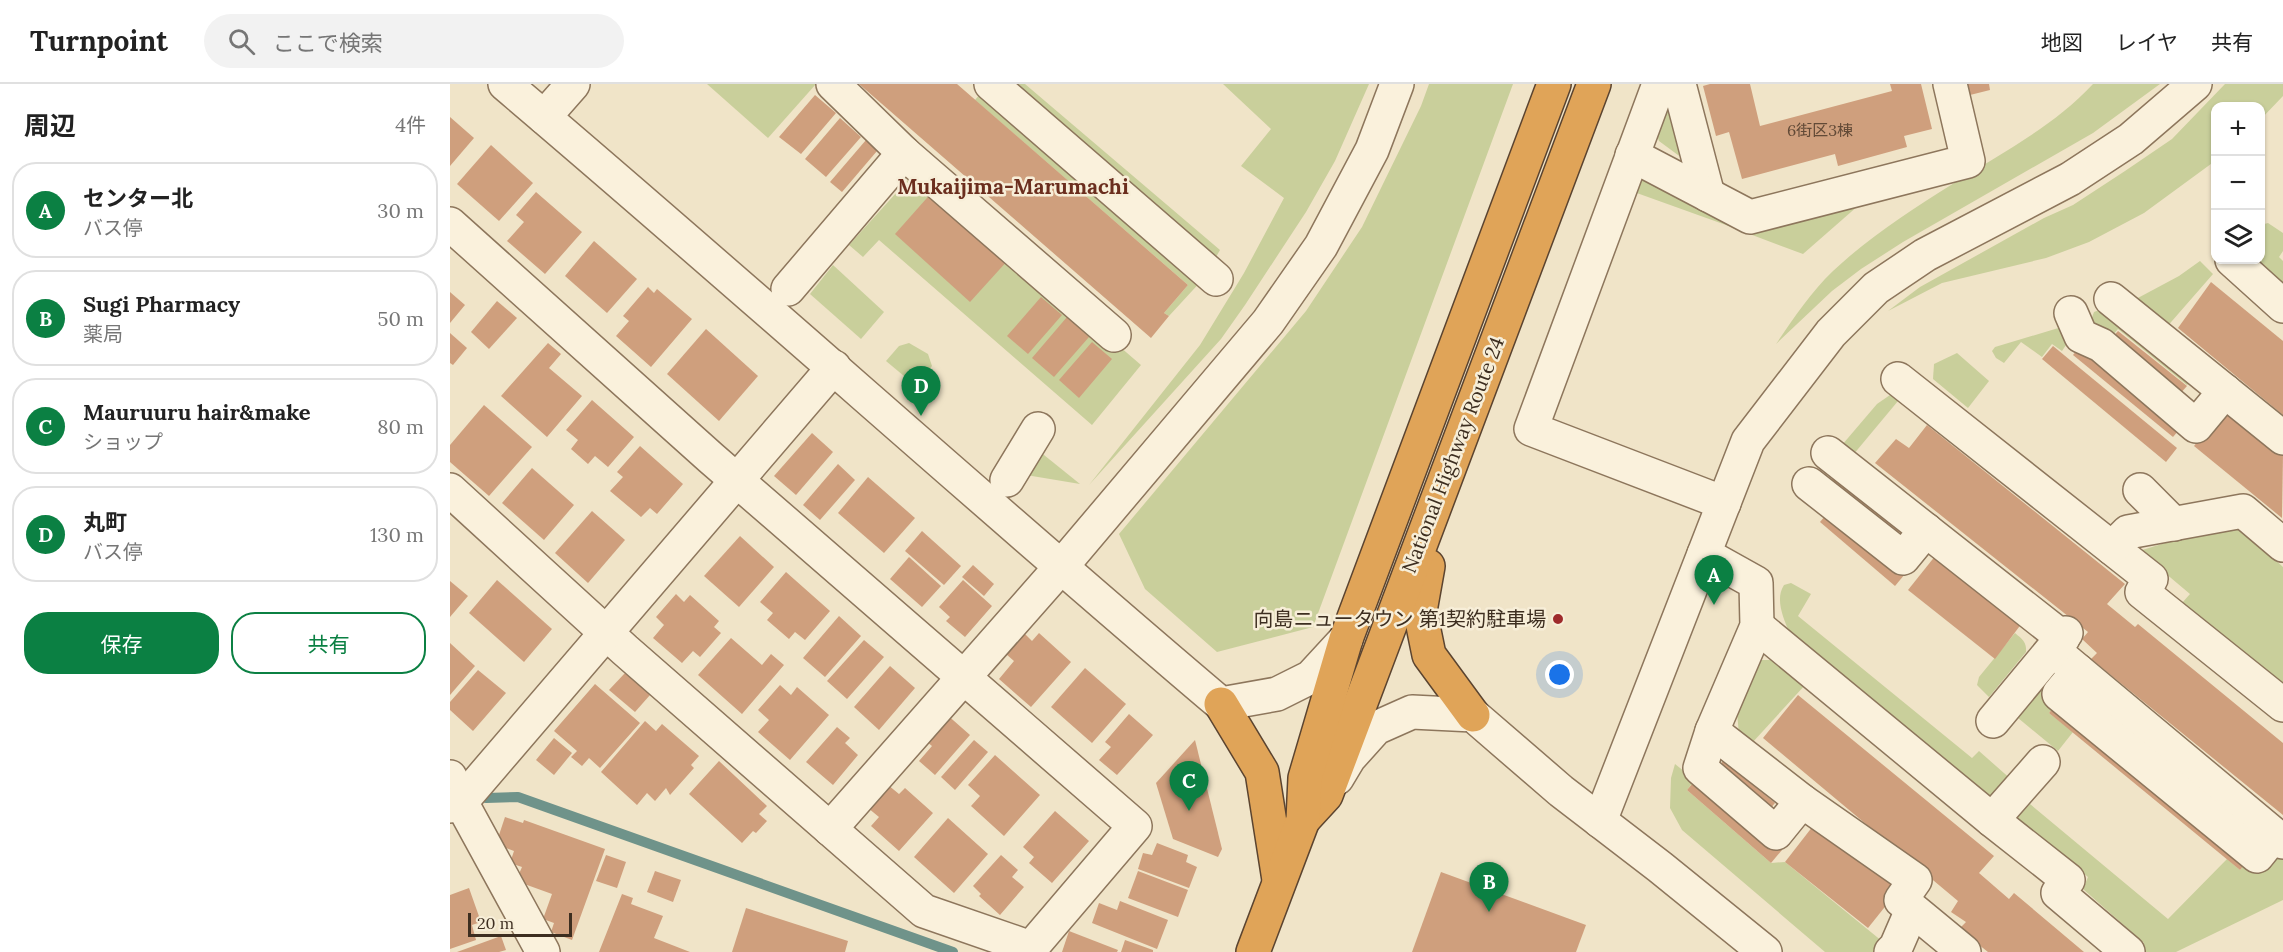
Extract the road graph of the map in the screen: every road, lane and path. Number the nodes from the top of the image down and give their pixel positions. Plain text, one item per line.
1 (505, 84) edge
2 (573, 84) edge
3 (832, 84) edge
4 (991, 84) edge
5 (1397, 84) edge
6 (1554, 84) edge
7 (1594, 84) edge
8 (1659, 84) edge
9 (1679, 84) edge
10 (1950, 84) edge
11 (2195, 84) edge
12 (544, 117) junction
13 (904, 153) junction
14 (1632, 155) junction
15 (1708, 195) junction
16 (450, 224) edge
17 (2236, 264) edge
18 (1216, 279) dead end
19 (788, 289) dead end
20 (2111, 298) dead end
21 (1510, 305) junction
22 (2283, 306) edge
23 (2071, 313) dead end
24 (1114, 335) dead end
25 (834, 367) junction
26 (1898, 379) dead end
27 (2225, 391) junction
28 (1038, 429) dead end
29 (2283, 438) edge
30 (1828, 453) dead end
31 (1007, 480) dead end
32 (737, 481) junction
33 (1809, 484) dead end
34 (450, 490) edge
35 (2140, 490) dead end
36 (1724, 503) junction
37 (2174, 524) junction
38 (1926, 530) junction
39 (2283, 544) edge
40 (2112, 548) junction
41 (1704, 554) junction
42 (1060, 568) junction
43 (1757, 627) junction
44 (606, 633) junction
45 (1346, 639) junction
46 (2061, 641) junction
47 (964, 678) junction
48 (1221, 704) junction
49 (2283, 705) edge
50 (1473, 715) junction
51 (1993, 721) dead end
52 (2043, 762) dead end
53 (454, 795) edge
54 (1326, 795) junction
55 (1303, 820) junction
56 (1992, 820) junction
57 (1600, 821) junction
58 (830, 829) junction
59 (2279, 838) edge
60 (1280, 882) junction
61 (1921, 905) junction
62 (1749, 947) edge
63 (543, 952) edge
64 (1253, 952) edge
65 (1891, 952) edge
66 (1964, 952) edge
67 (2128, 952) edge

1 - 12 street
2 - 12 street
3 - 13 street
4 - 18 street
5 - 42 street
6 - 45 highway, National Highway Route 24
7 - 21 highway, National Highway Route 24
8 - 14 street
9 - 15 street
10 - 15 street
11 - 36 street
12 - 25 street
13 - 19 street
13 - 24 street
14 - 15 street
14 - 36 street
16 - 32 street
17 - 22 street
20 - 27 street
21 - 50 highway
21 - 54 highway, National Highway Route 24
23 - 27 street
25 - 32 street
25 - 42 street
26 - 40 street
27 - 29 street
28 - 31 street
30 - 38 street
32 - 44 street
32 - 47 street
33 - 38 street
34 - 44 street
35 - 37 street
36 - 41 street
37 - 39 street
37 - 40 street
38 - 46 street
40 - 49 street
41 - 43 street
41 - 57 street
42 - 47 street
42 - 48 street
43 - 56 street
43 - 61 street
44 - 53 street
44 - 58 street
45 - 48 street
45 - 55 highway, National Highway Route 24
46 - 51 street
46 - 59 street
47 - 58 street
47 - 58 street
48 - 60 highway
50 - 54 street
50 - 57 street
52 - 56 street
53 - 63 street
54 - 55 highway, National Highway Route 24
55 - 60 highway, National Highway Route 24
56 - 67 street
57 - 62 street
60 - 64 highway, National Highway Route 24
61 - 65 street
61 - 66 street

